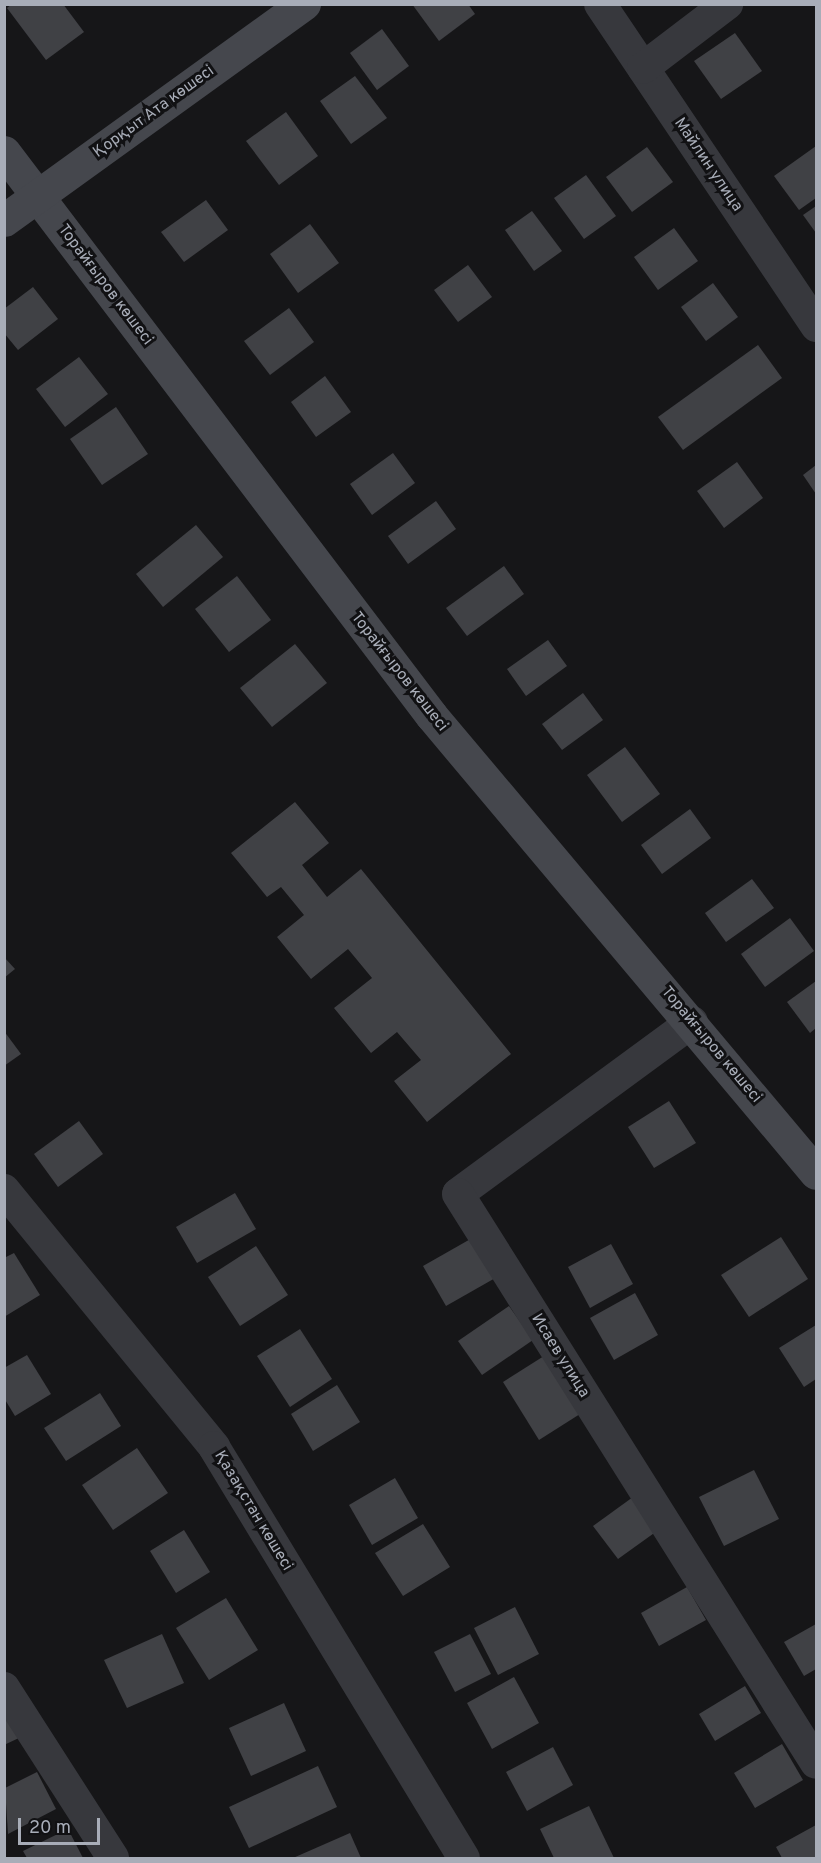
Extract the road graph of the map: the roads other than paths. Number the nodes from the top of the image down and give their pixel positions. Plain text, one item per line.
1 (304, 4) edge
2 (600, 4) edge
3 (727, 4) edge
4 (643, 68) junction
5 (4, 152) edge
6 (38, 196) junction
7 (4, 220) edge
8 (816, 326) edge
9 (692, 1022) junction
10 (816, 1173) edge
11 (4, 1190) edge
12 (4, 1688) edge
13 (816, 1763) edge
14 (113, 1858) edge
15 (464, 1858) edge

1 - 6 street, Қорқыт Ата көшесі
2 - 4 street, Майлин улица
3 - 4 street
4 - 8 street, Майлин улица
5 - 6 street, Торайғыров көшесі
6 - 7 street, Қорқыт Ата көшесі
6 - 9 street, Торайғыров көшесі
9 - 10 street, Торайғыров көшесі
9 - 13 street, Исаев улица
11 - 15 street, Қазақстан көшесі
12 - 14 street

